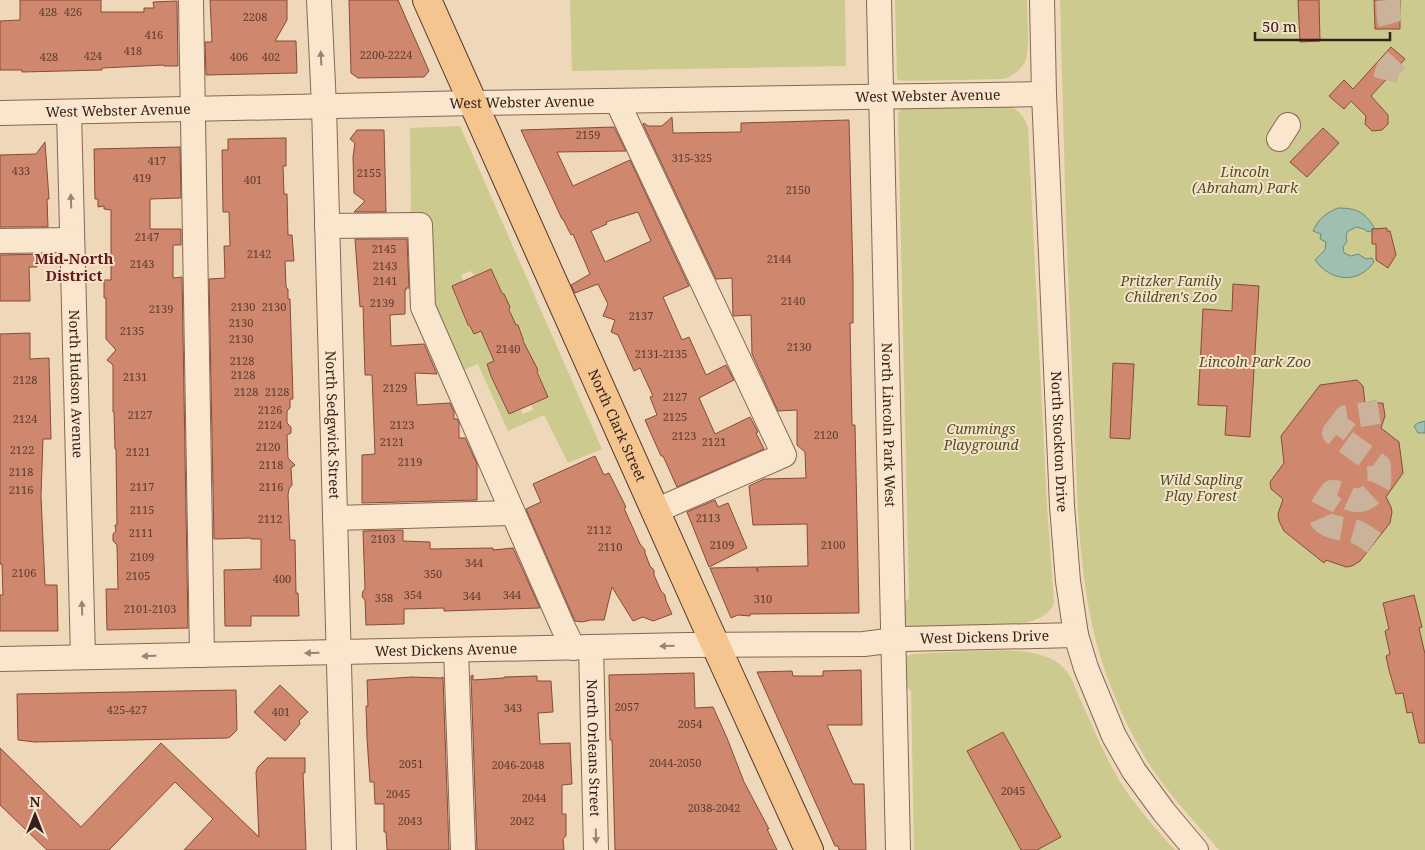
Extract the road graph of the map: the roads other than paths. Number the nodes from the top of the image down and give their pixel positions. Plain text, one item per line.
1 (191, 0) edge
2 (319, 0) edge
3 (428, 0) edge
4 (878, 0) edge
5 (1042, 0) edge
6 (1044, 94) junction
7 (880, 97) junction
8 (616, 101) junction
9 (474, 103) junction
10 (324, 106) junction
11 (192, 109) junction
12 (69, 112) junction
13 (0, 114) edge
14 (327, 226) junction
15 (72, 240) junction
16 (0, 241) edge
17 (655, 511) junction
18 (513, 513) junction
19 (335, 518) junction
20 (1076, 635) junction
21 (893, 640) junction
22 (715, 645) junction
23 (582, 647) junction
24 (456, 650) junction
25 (339, 652) junction
26 (202, 655) junction
27 (83, 657) junction
28 (0, 658) edge
29 (344, 850) edge
30 (463, 850) edge
31 (596, 850) edge
32 (809, 850) edge
33 (898, 850) edge
34 (1196, 850) edge

1 - 11 street
10 -> 2 street, North Sedgwick Street
3 - 9 main road, North Clark Street
4 - 7 street, North Lincoln Park West
5 - 6 street, North Stockton Drive
6 - 7 street, West Webster Avenue
6 - 20 street, North Stockton Drive
7 - 8 street, West Webster Avenue
7 - 21 street, North Lincoln Park West
8 - 9 street, West Webster Avenue
8 - 17 street
9 - 10 street, West Webster Avenue
9 - 17 main road, North Clark Street
10 - 11 street, West Webster Avenue
10 - 14 street, North Sedgwick Street
11 - 12 street, West Webster Avenue
11 - 26 street
12 - 13 street, West Webster Avenue
15 -> 12 street, North Hudson Avenue
14 - 18 street
14 - 19 street, North Sedgwick Street
15 - 16 street
27 -> 15 street, North Hudson Avenue
17 - 22 main road, North Clark Street
18 - 19 street
18 - 23 street
19 - 25 street, North Sedgwick Street
20 - 21 street, West Dickens Drive
20 - 34 street, North Stockton Drive
21 - 22 street, West Dickens Avenue
21 - 33 street, North Lincoln Park West
22 -> 23 street, West Dickens Avenue
22 - 32 main road, North Clark Street
23 - 24 street, West Dickens Avenue
23 -> 31 street, North Orleans Street
24 - 25 street, West Dickens Avenue
24 - 30 street
25 -> 26 street, West Dickens Avenue
25 - 29 street, North Sedgwick Street
26 -> 27 street, West Dickens Avenue
27 - 28 street, West Dickens Avenue

